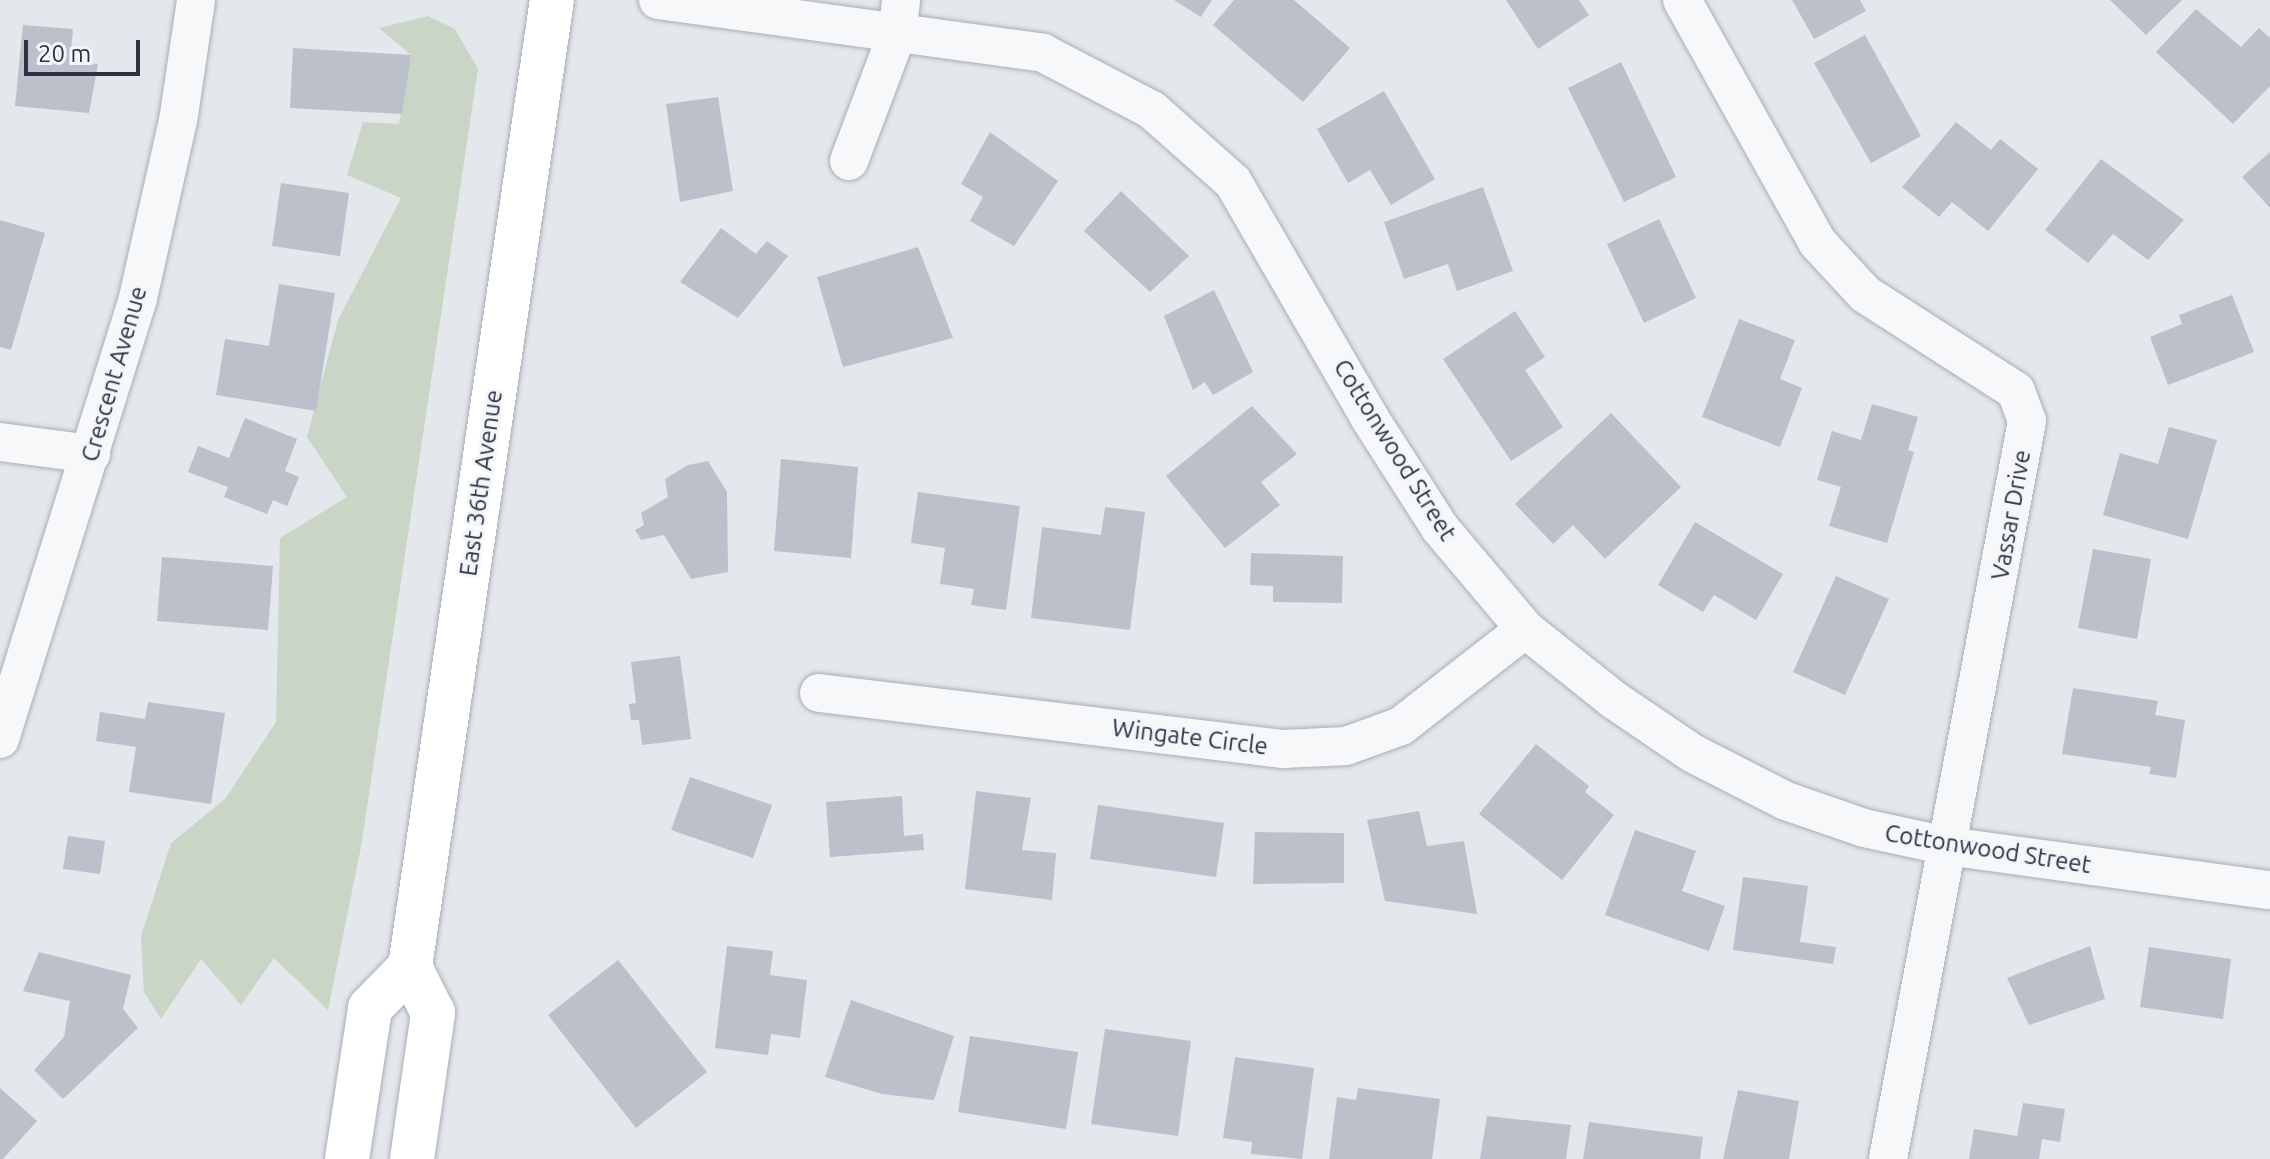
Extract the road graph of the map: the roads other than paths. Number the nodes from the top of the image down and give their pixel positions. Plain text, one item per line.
1 (196, 0) edge
2 (552, 0) edge
3 (658, 0) edge
4 (1682, 0) edge
5 (899, 17) edge
6 (849, 161) dead end
7 (0, 442) edge
8 (91, 454) junction
9 (1525, 629) junction
10 (819, 693) dead end
11 (0, 739) edge
12 (1947, 846) junction
13 (2270, 890) edge
14 (410, 967) junction
15 (347, 1159) edge
16 (412, 1159) edge
17 (1888, 1159) edge

1 - 8 street, Crescent Avenue
2 - 14 main road, East 36th Avenue
3 - 5 street, Cottonwood Street
4 - 12 street, Vassar Drive
5 - 6 street
5 - 9 street, Cottonwood Street
7 - 8 street
8 - 11 street, Crescent Avenue
9 - 10 street, Wingate Circle
9 - 12 street, Cottonwood Street
12 - 13 street, Cottonwood Street
12 - 17 street, Vassar Drive
14 - 15 main road
14 - 16 main road

